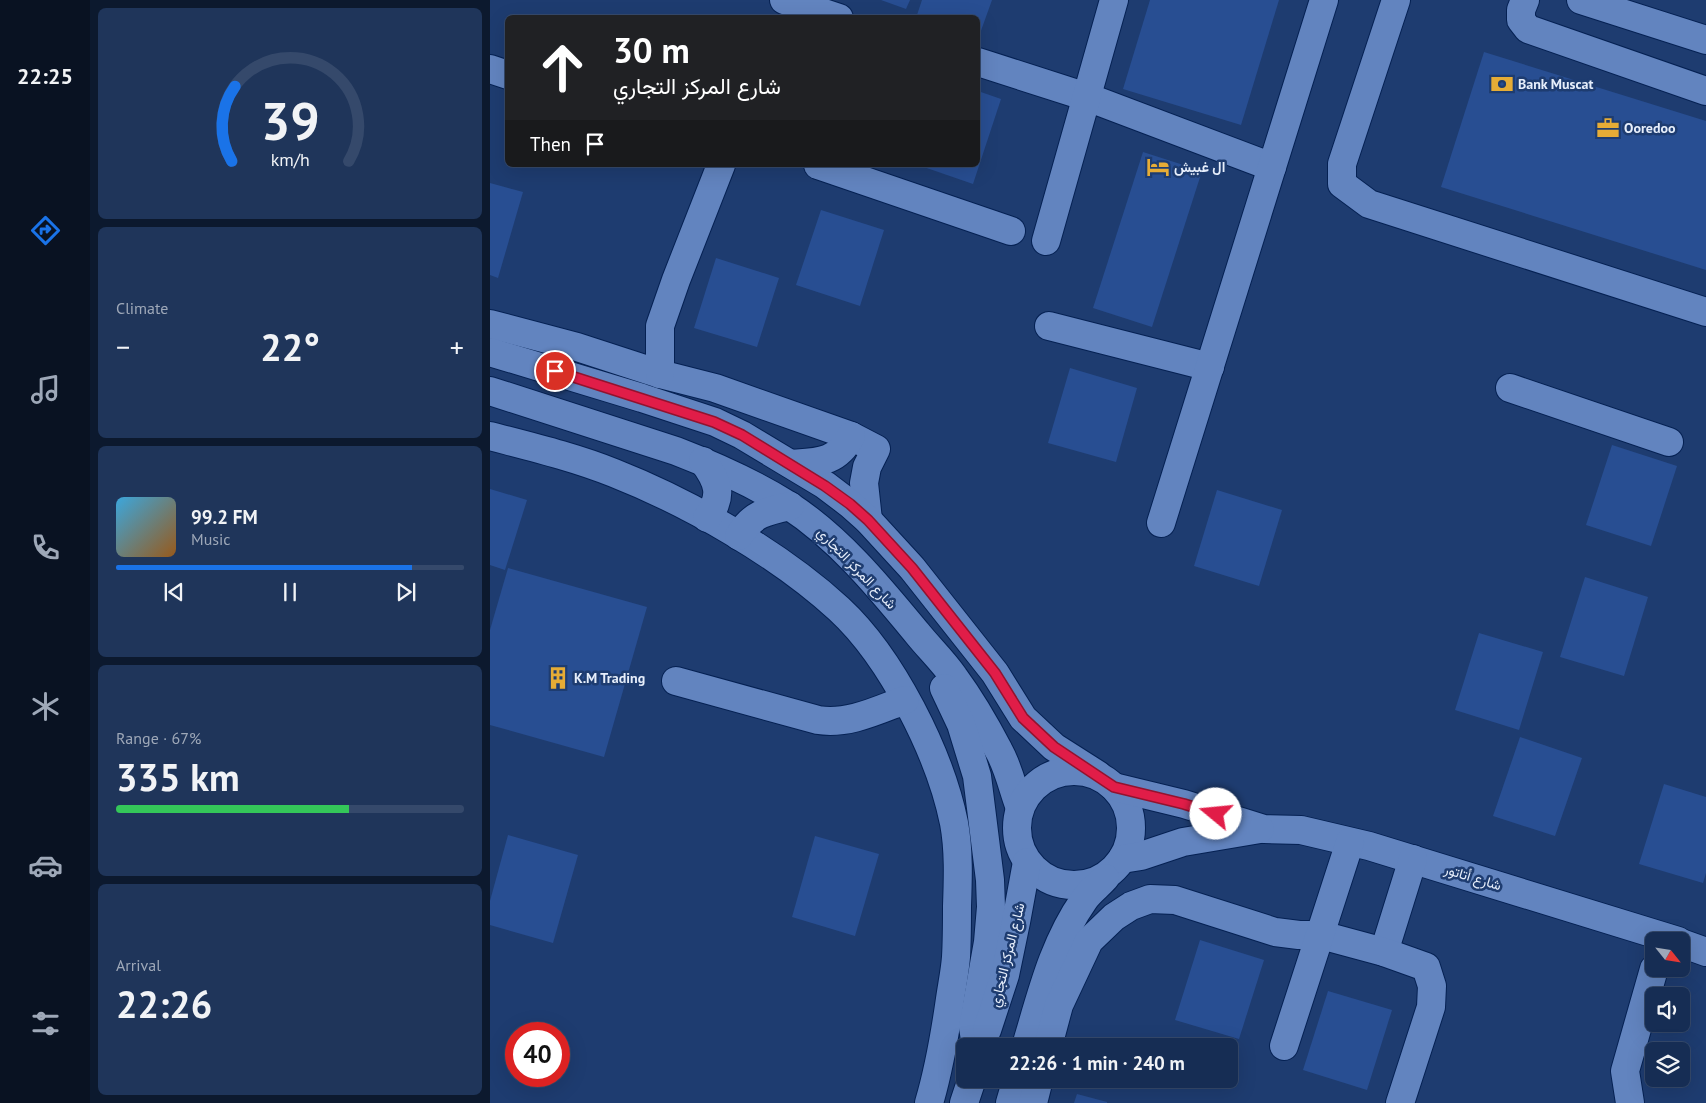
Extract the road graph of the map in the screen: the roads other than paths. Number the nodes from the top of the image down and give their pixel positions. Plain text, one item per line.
1 (784, 0) edge
2 (1114, 0) edge
3 (1324, 0) edge
4 (1396, 0) edge
5 (1525, 0) edge
6 (1581, 0) edge
7 (778, 15) edge
8 (830, 15) edge
9 (1706, 40) edge
10 (980, 63) edge
11 (490, 69) edge
12 (505, 74) edge
13 (1706, 91) edge
14 (1087, 96) junction
15 (720, 167) edge
16 (824, 167) edge
17 (1272, 167) junction
18 (1011, 231) dead end
19 (1046, 242) dead end
20 (1706, 312) edge
21 (490, 324) edge
22 (1049, 326) dead end
23 (490, 352) edge
24 (1210, 367) junction
25 (660, 374) junction
26 (1510, 388) dead end
27 (490, 391) edge
28 (490, 436) edge
29 (851, 436) junction
30 (1669, 442) dead end
31 (702, 461) junction
32 (791, 464) junction
33 (790, 506) junction
34 (707, 518) junction
35 (868, 520) junction
36 (1162, 522) dead end
37 (739, 536) junction
38 (918, 635) junction
39 (676, 681) dead end
40 (905, 700) junction
41 (1106, 781) junction
42 (1020, 808) junction
43 (1264, 828) junction
44 (1350, 842) junction
45 (1413, 859) junction
46 (1027, 862) junction
47 (1116, 866) junction
48 (1646, 932) edge
49 (1321, 934) junction
50 (1690, 947) edge
51 (1384, 952) junction
52 (1706, 952) edge
53 (1651, 978) edge
54 (975, 1038) edge
55 (985, 1038) edge
56 (1028, 1038) edge
57 (1050, 1038) edge
58 (1284, 1046) dead end
59 (969, 1088) edge
60 (1014, 1088) edge
61 (1036, 1088) edge
62 (929, 1103) edge
63 (964, 1103) edge
64 (1010, 1103) edge
65 (1032, 1103) edge
66 (1400, 1103) edge
67 (1630, 1103) edge

1 - 7 street
1 - 8 street
2 - 14 street
3 - 17 street
4 - 20 street
5 - 13 street
6 - 9 street
10 - 14 street
11 - 12 street
14 - 17 street
14 - 19 street
15 - 25 street
16 - 18 street
17 - 24 street
21 - 25 street
22 - 24 street
23 - 32 street
24 - 36 street
25 - 29 street
26 - 30 street
27 - 31 street, شارع المركز التجاري
28 - 34 street
29 - 32 street
29 - 35 street
31 - 33 street, شارع المركز التجاري
31 - 34 street
32 - 35 street
33 - 37 street
33 - 38 street, شارع المركز التجاري
34 - 37 street
35 - 41 street
37 - 40 street
38 - 42 street, شارع المركز التجاري
38 - 54 street
39 - 40 street
40 - 62 street
41 - 42 street
41 - 43 street, شارع أتاتور
41 - 47 street
42 - 46 street
43 - 44 street, شارع أتاتور
43 - 47 street, شارع أتاتور
44 - 45 street, شارع أتاتور
44 - 49 street
45 - 48 street, شارع أتاتور
45 - 51 street
46 - 47 street
46 - 55 street, شارع المركز التجاري
47 - 56 street
49 - 51 street
49 - 57 street
49 - 58 street
50 - 52 street, شارع أتاتور
51 - 66 street
53 - 67 street
59 - 63 street
60 - 64 street
61 - 65 street

